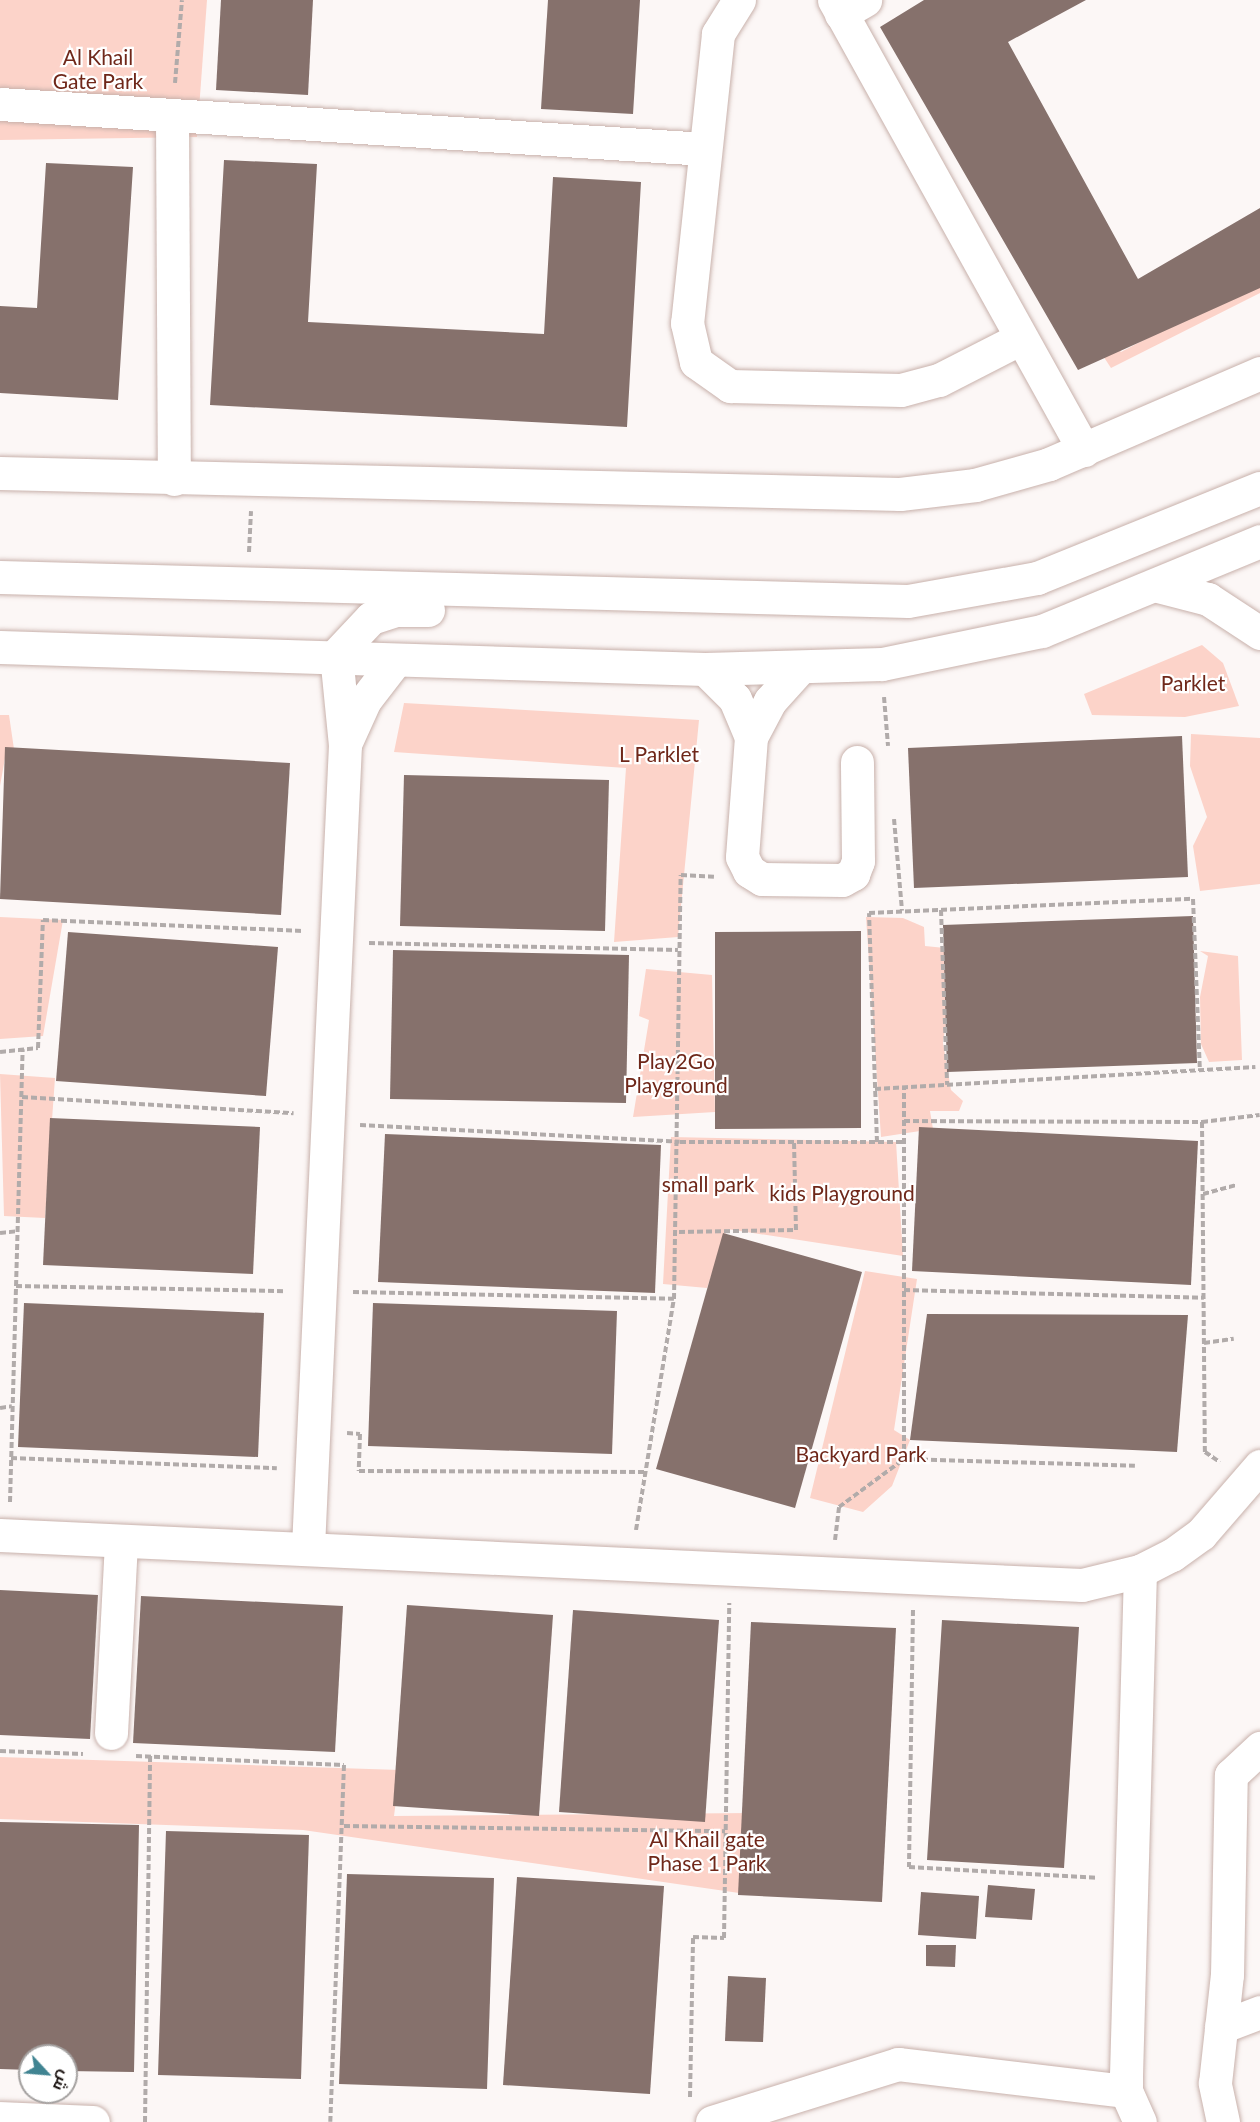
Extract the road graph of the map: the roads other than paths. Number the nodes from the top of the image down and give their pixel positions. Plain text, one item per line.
1 (740, 0) edge
2 (846, 5) edge
3 (3, 104) edge
4 (172, 116) junction
5 (705, 149) junction
6 (1022, 338) junction
7 (1260, 373) edge
8 (1084, 450) junction
9 (0, 473) edge
10 (174, 479) junction
11 (1260, 488) edge
12 (1260, 541) edge
13 (0, 577) edge
14 (1158, 586) junction
15 (521, 594) junction
16 (1260, 633) edge
17 (0, 648) edge
18 (336, 655) junction
19 (395, 661) junction
20 (705, 669) junction
21 (798, 670) junction
22 (751, 737) junction
23 (345, 745) junction
24 (857, 762) dead end
25 (1254, 1473) edge
26 (4, 1535) edge
27 (121, 1541) junction
28 (308, 1547) junction
29 (1140, 1570) junction
30 (109, 1747) road end
31 (1260, 1748) edge
32 (1260, 2012) edge
33 (1221, 2027) junction
34 (1126, 2091) junction
35 (701, 2116) edge
36 (0, 2118) edge
37 (93, 2122) edge
38 (1140, 2122) edge
39 (1223, 2122) edge

1 - 5 street
2 - 6 street
3 - 4 street
4 - 5 street
4 - 10 street
5 - 6 street
6 - 8 street
7 - 8 street
8 - 10 street
9 - 10 street
11 - 15 street
12 - 14 street
13 - 15 street
14 - 16 street
14 - 21 street
15 - 18 street
17 - 18 street
18 - 19 street
18 - 23 street
19 - 20 street
19 - 23 street
20 - 21 street
20 - 22 street
21 - 22 street
22 - 24 street
23 - 28 street
25 - 29 street
26 - 27 street
27 - 28 street
27 - 30 street
28 - 29 street
29 - 34 street
31 - 33 street
32 - 33 street
33 - 39 street
34 - 35 street
34 - 38 street
36 - 37 street

